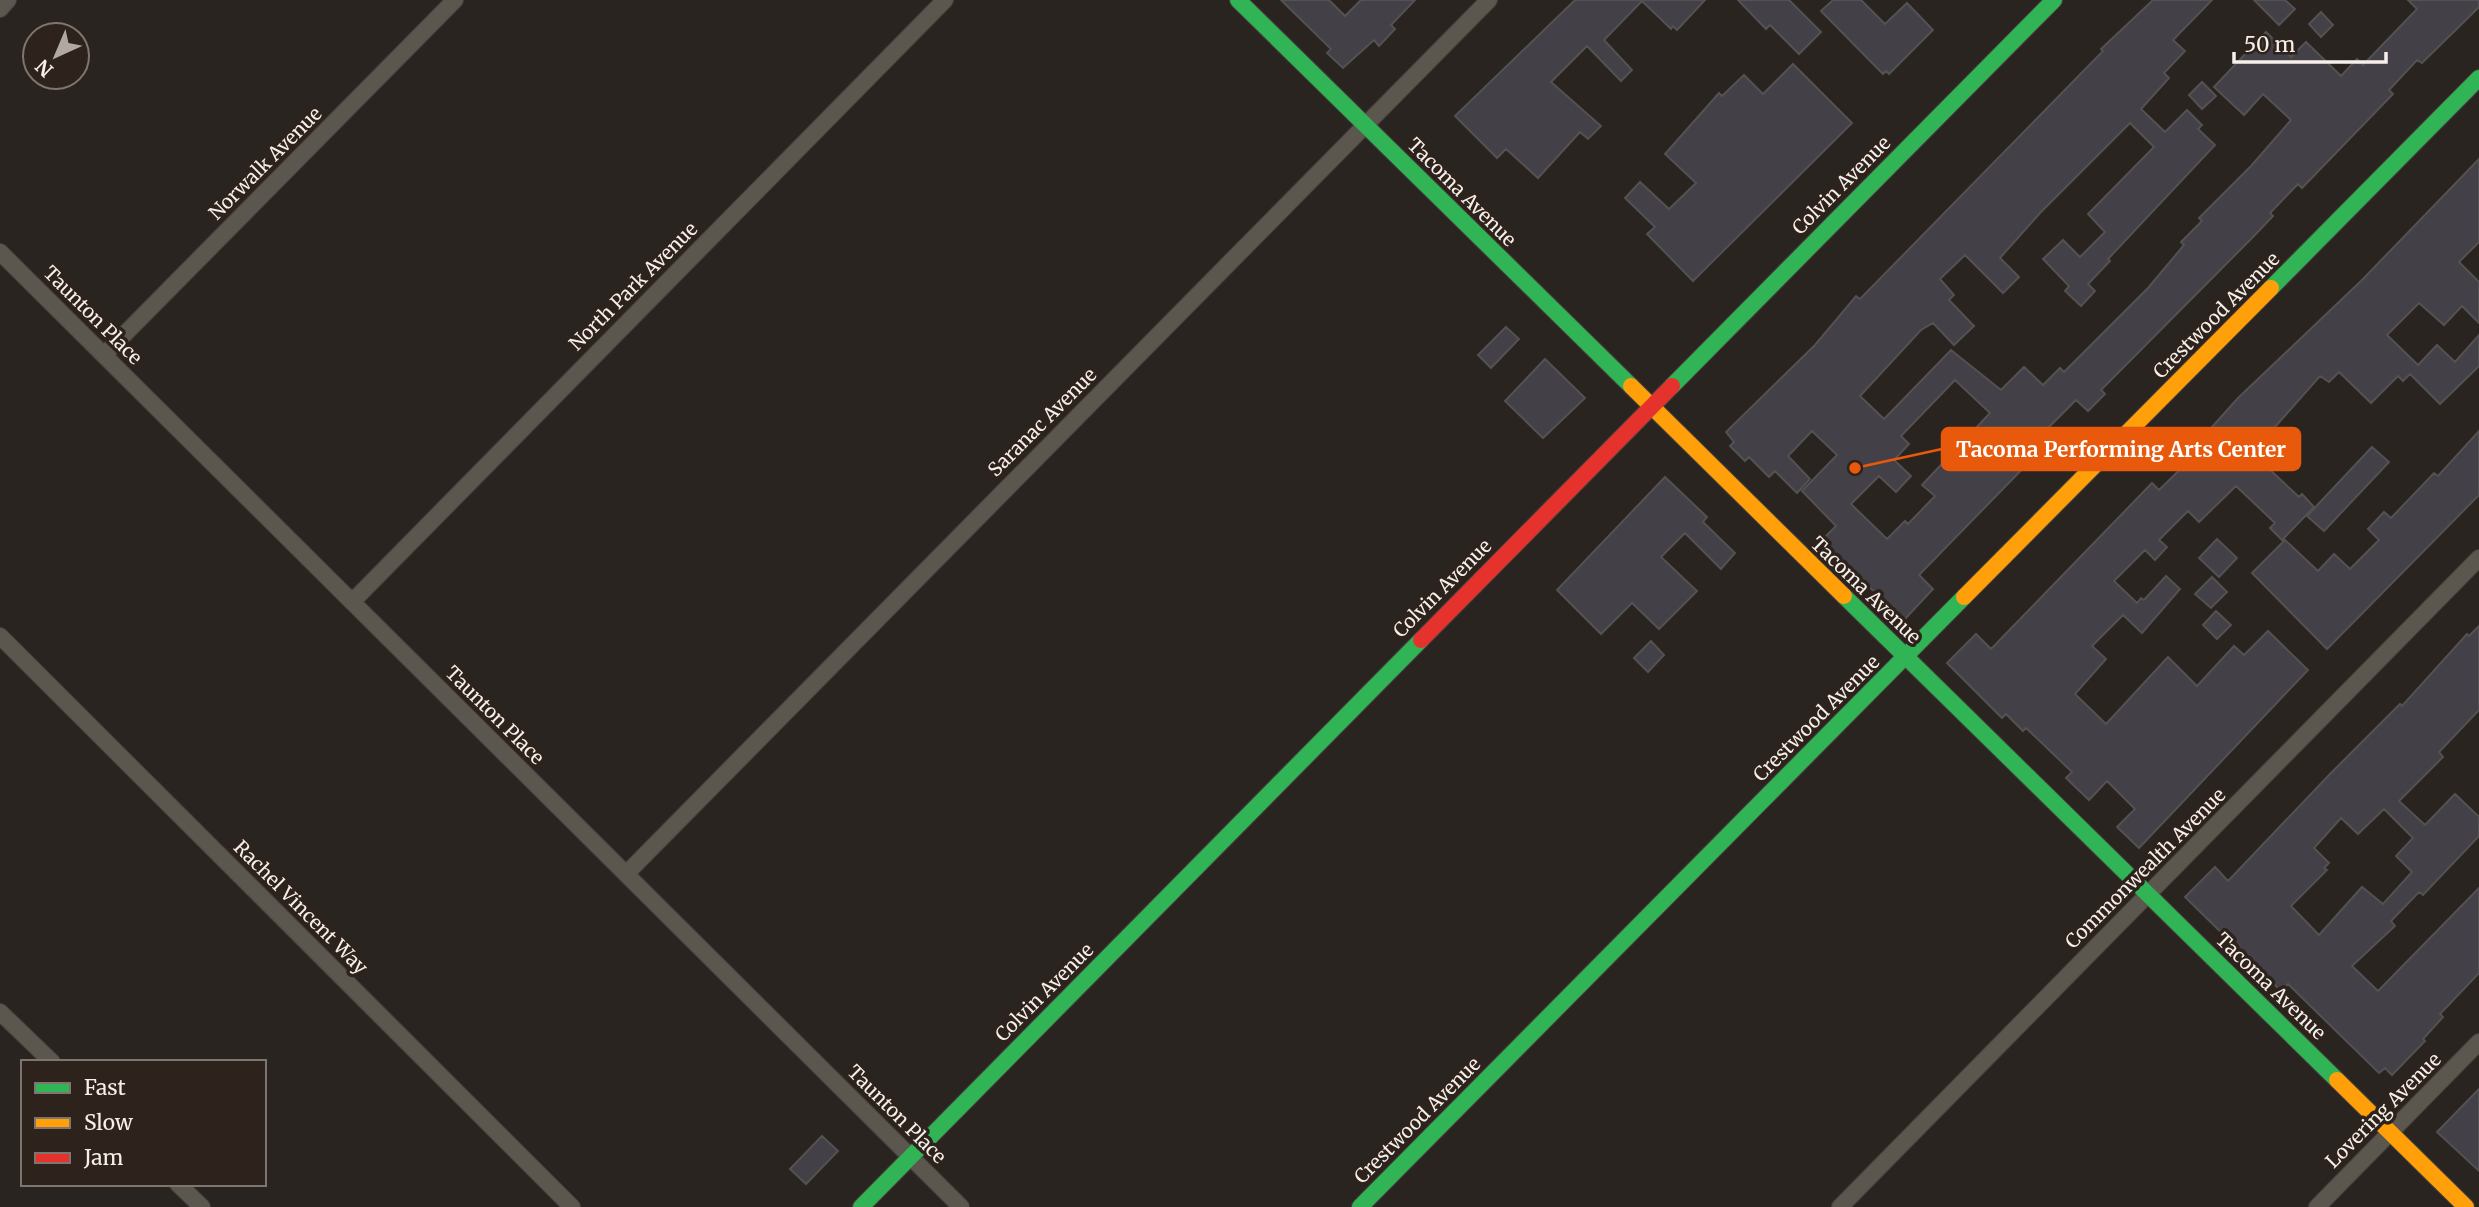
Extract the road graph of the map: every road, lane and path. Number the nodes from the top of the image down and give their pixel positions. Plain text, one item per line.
1 (8, 0) edge
2 (455, 0) edge
3 (944, 0) edge
4 (1238, 0) edge
5 (1489, 0) edge
6 (2054, 0) edge
7 (0, 9) edge
8 (2479, 78) edge
9 (1365, 125) junction
10 (0, 252) edge
11 (104, 355) junction
12 (1650, 408) junction
13 (2479, 558) edge
14 (352, 602) junction
15 (0, 636) edge
16 (1905, 658) junction
17 (626, 874) junction
18 (2147, 895) junction
19 (0, 1012) edge
20 (2479, 1042) edge
21 (50, 1060) edge
22 (2391, 1132) junction
23 (910, 1157) junction
24 (180, 1186) edge
25 (202, 1207) edge
26 (572, 1207) edge
27 (861, 1207) edge
28 (961, 1207) edge
29 (1360, 1207) edge
30 (1840, 1207) edge
31 (2317, 1207) edge
32 (2466, 1207) edge

1 - 7 street
2 - 11 street, Norwalk Avenue
3 - 14 street, North Park Avenue
4 - 9 street, Tacoma Avenue
5 - 9 street, Saranac Avenue
6 - 12 street, Colvin Avenue
8 - 16 street, Crestwood Avenue
9 - 12 street, Tacoma Avenue
9 - 17 street, Saranac Avenue
10 - 11 street, Taunton Place
11 - 14 street, Taunton Place
12 - 16 street, Tacoma Avenue
12 - 23 street, Colvin Avenue
13 - 18 street, Commonwealth Avenue
14 - 17 street, Taunton Place
15 - 26 street, Rachel Vincent Way
16 - 18 street, Tacoma Avenue
16 - 29 street, Crestwood Avenue
17 - 23 street, Taunton Place
18 - 22 street, Tacoma Avenue
18 - 30 street, Commonwealth Avenue
19 - 21 street
20 - 22 street, Lovering Avenue
22 - 31 street, Lovering Avenue
22 - 32 street, Tacoma Avenue
23 - 27 street, Colvin Avenue
23 - 28 street, Taunton Place
24 - 25 street

